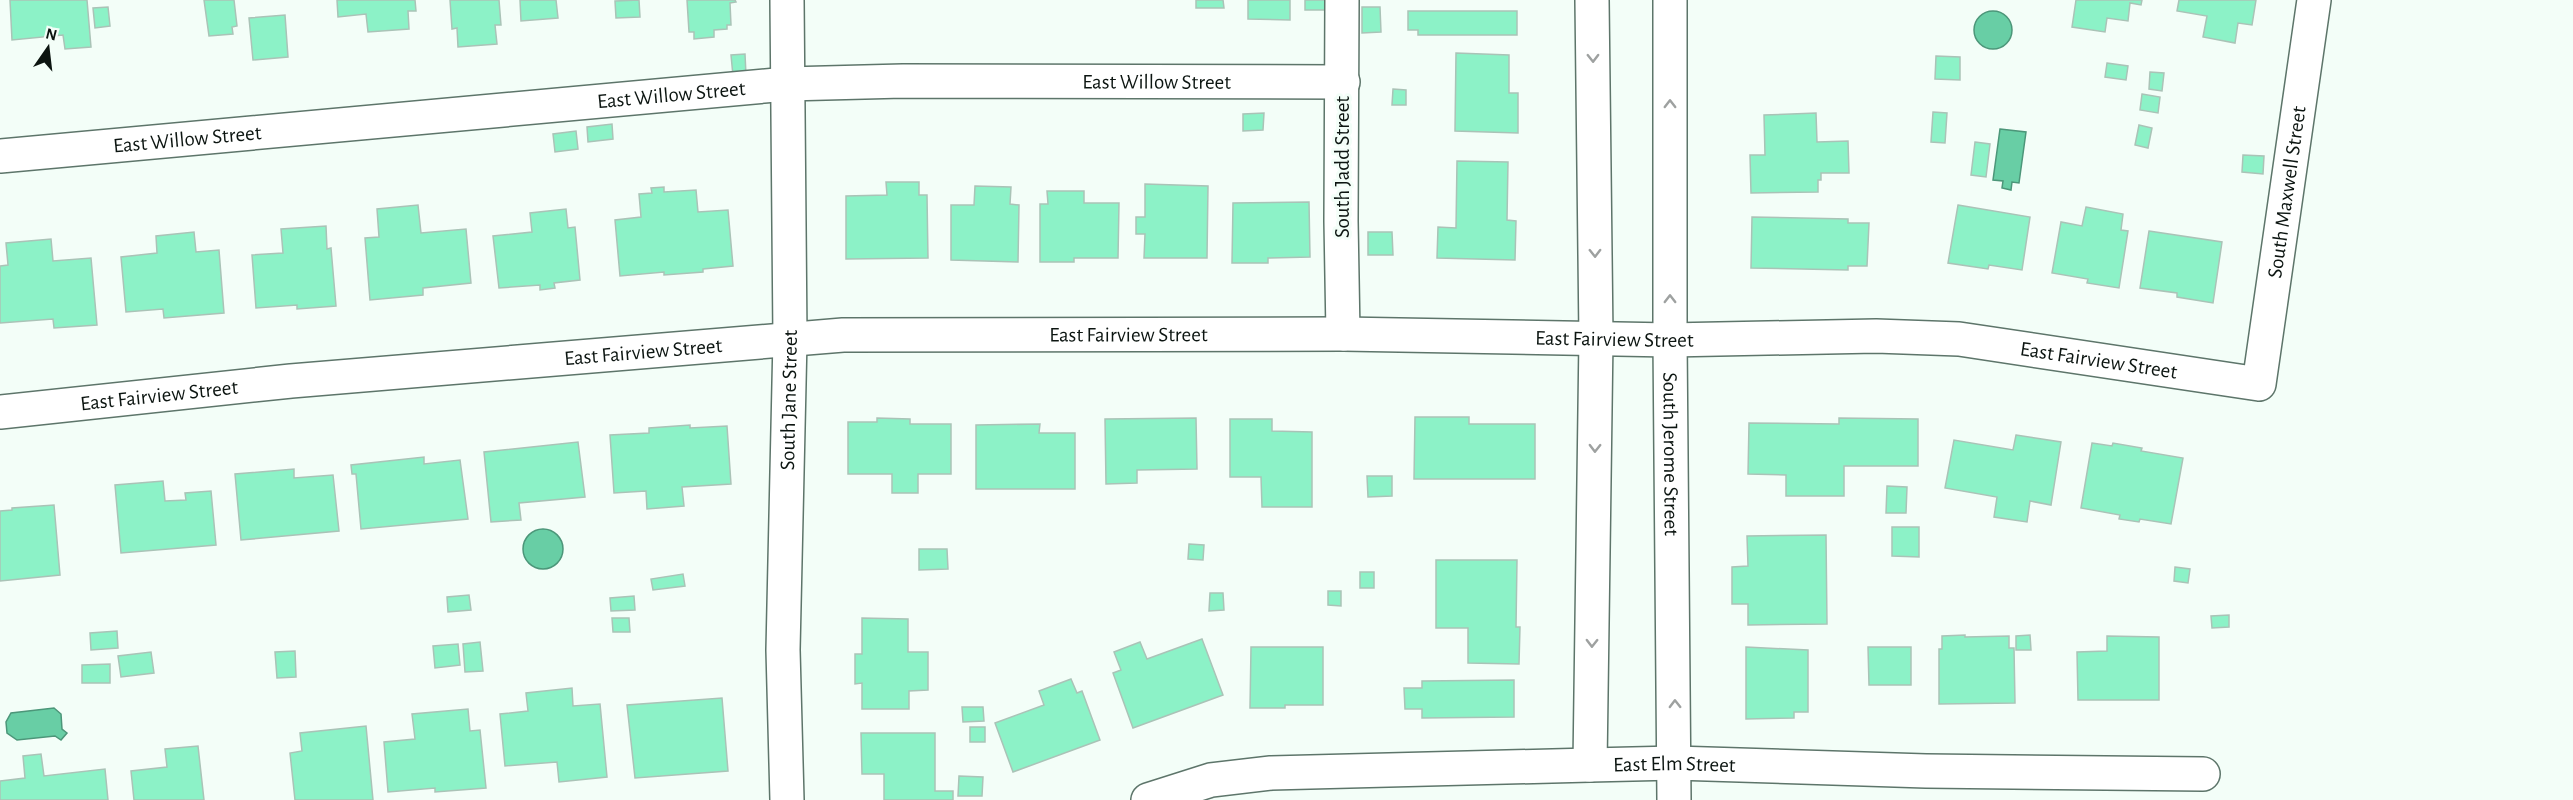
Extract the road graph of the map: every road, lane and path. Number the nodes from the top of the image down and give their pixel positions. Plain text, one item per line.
1 (787, 0) edge
2 (1342, 0) edge
3 (1592, 0) edge
4 (1670, 0) edge
5 (2314, 0) edge
6 (1343, 82) junction
7 (787, 84) junction
8 (0, 156) edge
9 (1343, 334) junction
10 (1596, 338) junction
11 (790, 339) junction
12 (1670, 340) junction
13 (2259, 384) joint
14 (0, 412) edge
15 (1676, 763) junction
16 (1590, 765) junction
17 (2203, 774) dead end
18 (787, 800) edge
19 (1148, 800) edge
20 (1674, 800) edge

1 - 7 street, South Jane Street
2 - 6 street, South Jadd Street
3 -> 10 street
12 -> 4 street, South Jerome Street
5 - 13 street, South Maxwell Street
6 - 7 street, East Willow Street
6 - 9 street, South Jadd Street
7 - 8 street, East Willow Street
7 - 11 street, South Jane Street
9 - 10 street, East Fairview Street
9 - 11 street, East Fairview Street
10 - 12 street, East Fairview Street
10 -> 16 street
11 - 14 street, East Fairview Street
11 - 18 street, South Jane Street
12 - 13 street, East Fairview Street
15 -> 12 street, South Jerome Street
15 - 16 street, East Elm Street
15 - 17 street, East Elm Street
15 - 20 street, South Jerome Street
16 - 19 street, East Elm Street

